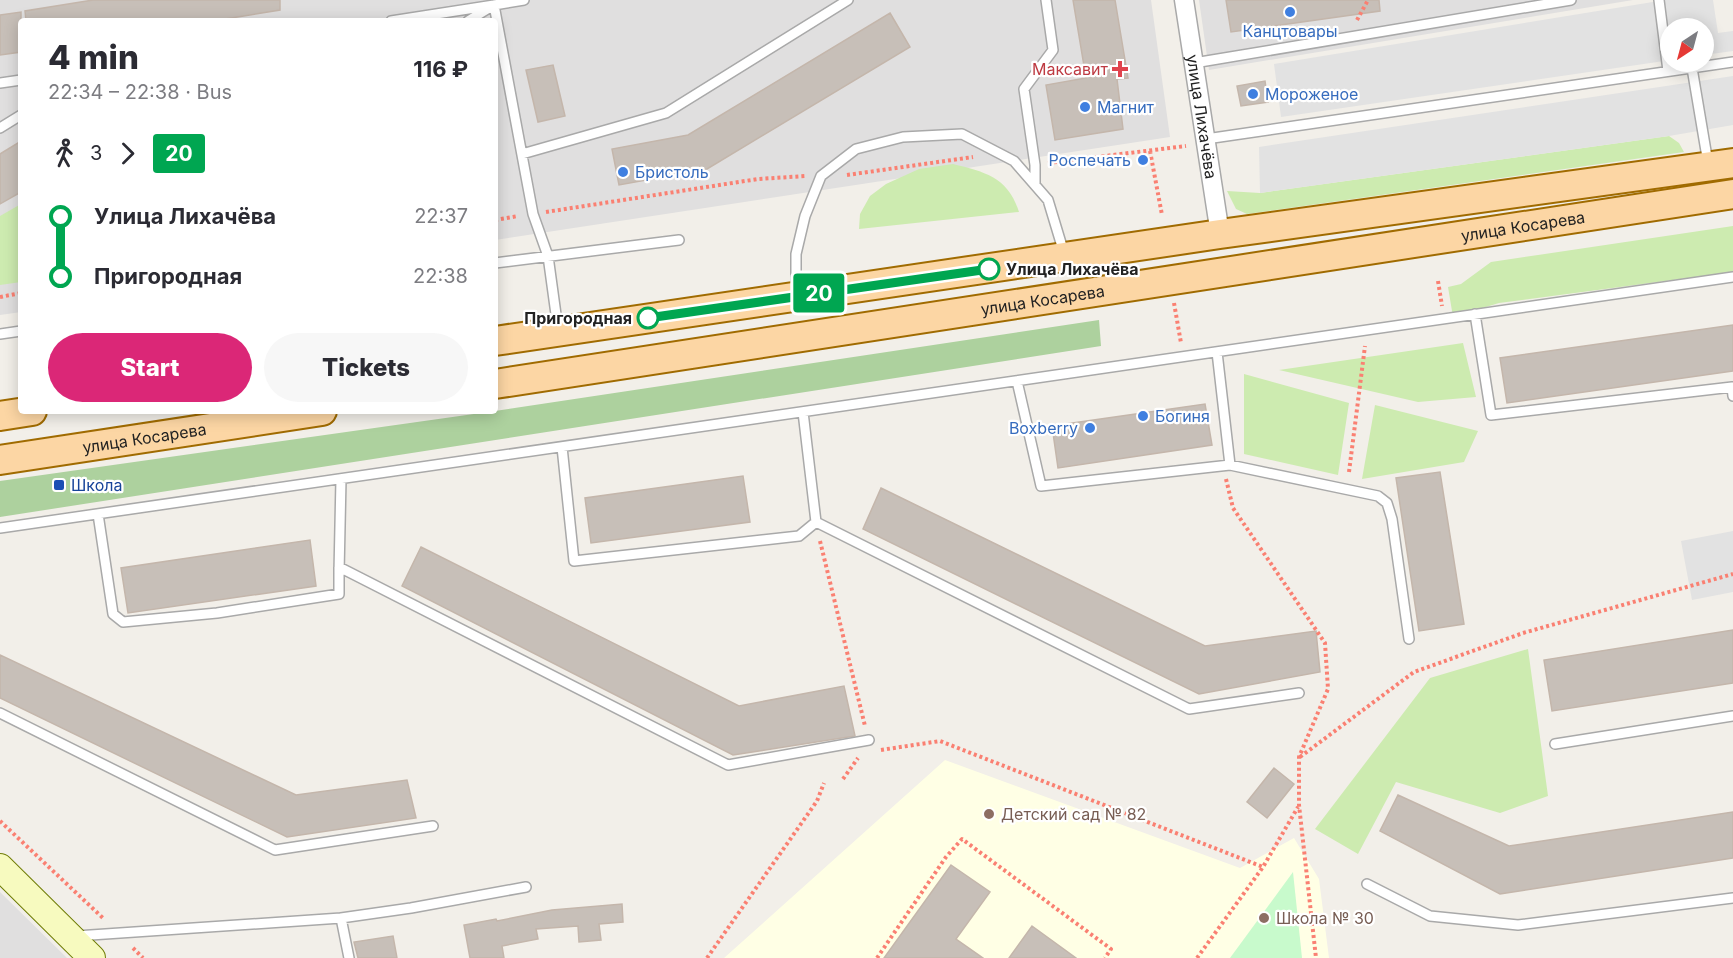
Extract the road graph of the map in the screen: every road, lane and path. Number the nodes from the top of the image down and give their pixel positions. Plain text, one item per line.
1 (524, 0) edge
2 (848, 0) edge
3 (1046, 0) edge
4 (1184, 0) edge
5 (1368, 0) edge
6 (1571, 0) edge
7 (1659, 0) edge
8 (494, 4) junction
9 (409, 18) edge
10 (473, 18) edge
11 (497, 18) edge
12 (1661, 18) edge
13 (1356, 21) dead end
14 (498, 25) edge
15 (1733, 62) edge
16 (1194, 63) junction
17 (1714, 65) edge
18 (1661, 72) edge
19 (1693, 72) edge
20 (18, 80) edge
21 (0, 83) edge
22 (18, 117) edge
23 (0, 128) edge
24 (1198, 142) junction
25 (1150, 151) junction
26 (522, 154) junction
27 (975, 156) dead end
28 (1721, 164) edge
29 (1035, 165) junction
30 (821, 176) junction
31 (1035, 184) junction
32 (1733, 194) edge
33 (533, 214) junction
34 (1162, 215) dead end
35 (498, 220) edge
36 (1220, 234) junction
37 (679, 240) dead end
38 (548, 256) junction
39 (1066, 258) junction
40 (498, 263) edge
41 (1226, 272) junction
42 (1733, 277) edge
43 (1438, 281) dead end
44 (18, 294) edge
45 (796, 296) junction
46 (0, 297) edge
47 (1174, 302) dead end
48 (1475, 314) junction
49 (1443, 319) junction
50 (18, 331) edge
51 (558, 331) junction
52 (0, 334) edge
53 (1179, 336) dead end
54 (1366, 339) dead end
55 (498, 341) edge
56 (1217, 352) junction
57 (1017, 381) junction
58 (498, 384) edge
59 (1733, 396) edge
60 (803, 412) junction
61 (18, 413) edge
62 (302, 414) edge
63 (0, 416) edge
64 (562, 447) junction
65 (0, 460) edge
66 (1227, 465) junction
67 (1349, 472) dead end
68 (340, 479) junction
69 (98, 514) junction
70 (816, 522) junction
71 (0, 528) edge
72 (339, 567) junction
73 (1733, 574) edge
74 (1408, 639) dead end
75 (1299, 693) dead end
76 (0, 713) edge
77 (1733, 716) edge
78 (868, 740) junction
79 (1555, 744) dead end
80 (872, 752) junction
81 (1299, 757) junction
82 (843, 779) dead end
83 (824, 783) dead end
84 (1299, 805) junction
85 (0, 821) edge
86 (433, 826) dead end
87 (0, 867) edge
88 (1263, 867) junction
89 (1367, 884) dead end
90 (526, 887) dead end
91 (1733, 898) edge
92 (341, 918) junction
93 (118, 933) junction
94 (70, 936) junction
95 (92, 958) edge
96 (143, 958) edge
97 (349, 958) edge
98 (707, 958) edge
99 (877, 958) edge
100 (1105, 958) edge
101 (1197, 958) edge
102 (1316, 958) edge

1 - 8 lane
2 - 26 lane
3 - 29 lane
4 - 16 street, улица Лихачёва
5 - 13 path
6 - 16 lane
7 - 12 lane
8 - 9 lane
8 - 10 lane
8 - 11 lane
14 - 26 lane
15 - 17 lane
16 - 24 street, улица Лихачёва
18 - 24 lane
19 - 28 lane
20 - 21 lane
22 - 23 lane
24 - 25 path
24 - 36 street, улица Лихачёва
25 - 29 path
25 - 34 path
26 - 33 lane
27 - 30 path
28 - 36 main road, улица Косарева
29 - 31 lane
30 - 31 lane
30 - 33 path
30 - 45 lane
31 - 39 lane
32 - 41 main road, улица Косарева
33 - 35 path
33 - 38 lane
36 - 39 main road, улица Косарева
36 - 41 main road
37 - 38 lane
38 - 40 lane
38 - 51 lane
39 - 45 main road, улица Косарева
41 - 58 main road, улица Косарева
42 - 48 lane
43 - 49 path
44 - 46 path
45 - 51 main road, улица Косарева
47 - 53 path
48 - 49 lane
48 - 59 lane
49 - 56 lane
50 - 52 lane
51 - 55 main road, улица Косарева
54 - 67 path
56 - 57 lane
56 - 66 lane
57 - 60 lane
57 - 66 lane
60 - 64 lane
60 - 70 lane
61 - 63 main road
62 - 65 main road, улица Косарева
64 - 68 lane
64 - 70 lane
66 - 74 lane
66 - 81 path
68 - 69 lane
68 - 72 lane
69 - 71 lane
69 - 72 lane
70 - 75 lane
70 - 78 path
72 - 78 lane
73 - 81 path
76 - 86 lane
77 - 79 lane
78 - 80 path
80 - 82 path
80 - 88 path
81 - 84 path
83 - 98 path
84 - 88 path
84 - 102 path
85 - 93 path
87 - 94 street
88 - 101 path
89 - 91 lane
90 - 92 lane
92 - 93 lane
92 - 97 lane
93 - 94 lane
93 - 96 path
94 - 95 street
99 - 100 path

